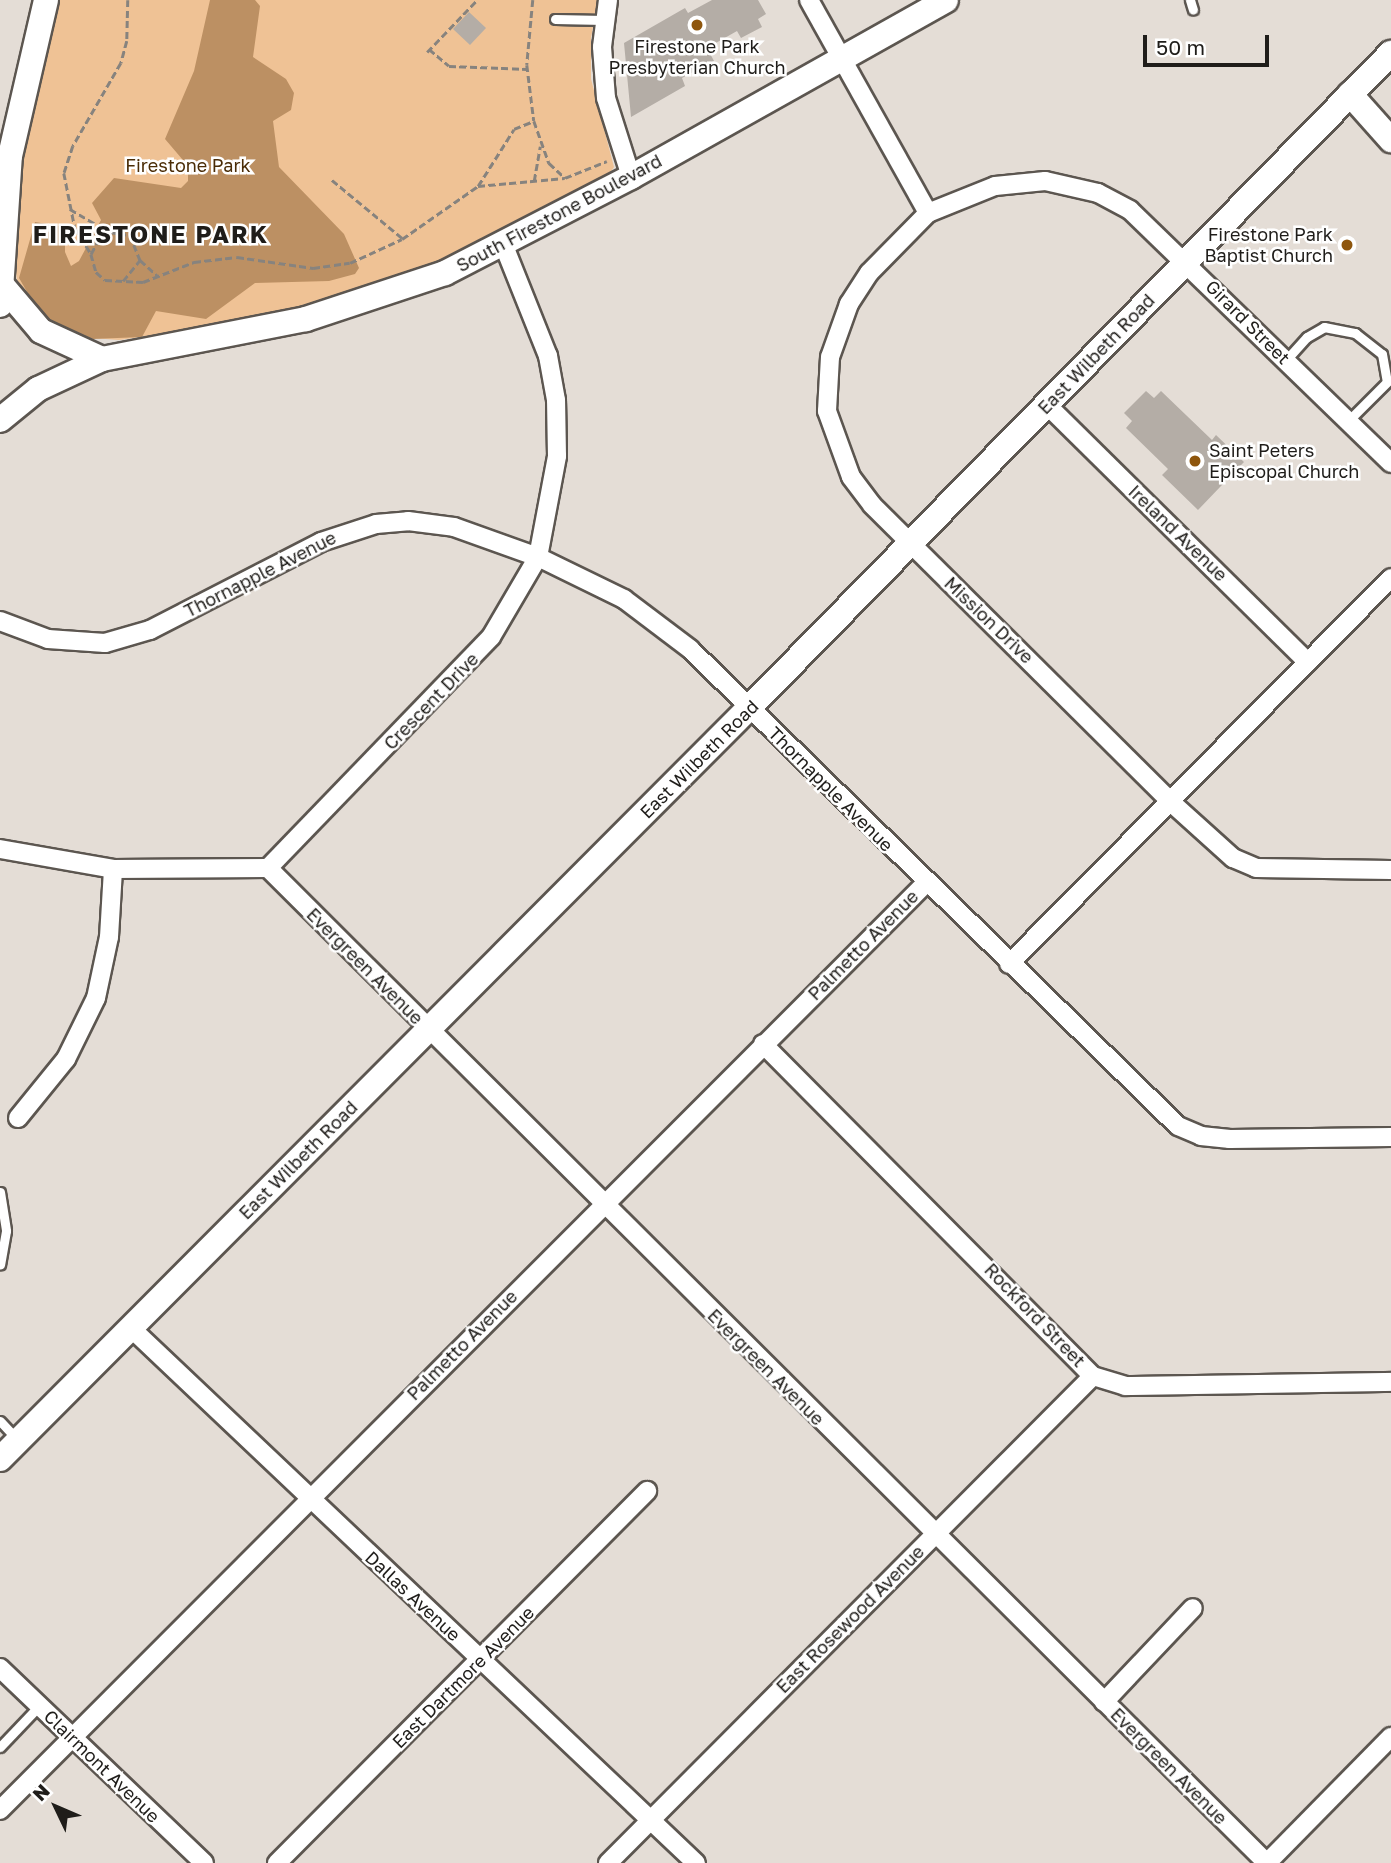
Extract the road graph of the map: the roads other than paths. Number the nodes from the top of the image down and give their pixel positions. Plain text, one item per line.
1 (46, 0) edge
2 (608, 0) edge
3 (809, 0) edge
4 (946, 0) edge
5 (555, 19) dead end
6 (604, 20) junction
7 (1391, 53) edge
8 (842, 58) junction
9 (1350, 94) junction
10 (1391, 140) edge
11 (5, 151) edge
12 (631, 177) junction
13 (929, 212) junction
14 (504, 246) junction
15 (1187, 261) junction
16 (1, 295) edge
17 (102, 359) junction
18 (1286, 360) junction
19 (1389, 382) edge
20 (1047, 404) junction
21 (0, 420) edge
22 (1348, 421) junction
23 (1391, 463) edge
24 (911, 543) junction
25 (538, 557) junction
26 (1391, 578) edge
27 (0, 621) edge
28 (1308, 662) junction
29 (750, 708) junction
30 (1173, 804) junction
31 (0, 849) edge
32 (268, 868) junction
33 (113, 869) junction
34 (1391, 870) edge
35 (926, 883) junction
36 (1010, 964) junction
37 (428, 1030) junction
38 (763, 1044) junction
39 (18, 1118) dead end
40 (1391, 1137) edge
41 (0, 1192) edge
42 (602, 1205) junction
43 (0, 1264) edge
44 (131, 1328) junction
45 (1093, 1376) junction
46 (1391, 1382) edge
47 (0, 1421) edge
48 (19, 1440) junction
49 (0, 1459) edge
50 (647, 1491) dead end
51 (310, 1498) junction
52 (935, 1534) junction
53 (1193, 1608) dead end
54 (481, 1660) junction
55 (3, 1676) edge
56 (1104, 1702) junction
57 (39, 1706) junction
58 (1391, 1737) edge
59 (72, 1738) junction
60 (0, 1747) edge
61 (0, 1810) edge
62 (650, 1820) junction
63 (204, 1863) edge
64 (277, 1863) edge
65 (608, 1863) edge
66 (696, 1863) edge
67 (1267, 1863) edge

1 - 11 main road
2 - 6 street
3 - 8 street
4 - 8 main road, South Firestone Boulevard
5 - 6 lane
6 - 12 street
7 - 9 main road, East Wilbeth Road
8 - 12 main road, South Firestone Boulevard
8 - 13 street
9 - 10 main road
9 - 15 main road, East Wilbeth Road
11 - 16 main road
12 - 14 main road, South Firestone Boulevard
13 - 15 street, Girard Street
13 - 24 street, Mission Drive
14 - 17 main road, South Firestone Boulevard
14 - 25 street, Crescent Drive
15 - 18 street, Girard Street
15 - 20 main road, East Wilbeth Road
16 - 17 main road
17 - 21 main road, South Firestone Boulevard
18 - 19 lane
18 - 22 street, Girard Street
19 - 22 lane
20 - 24 main road, East Wilbeth Road
20 - 28 street, Ireland Avenue
22 - 23 street, Girard Street
24 - 29 main road, East Wilbeth Road
24 - 30 street, Mission Drive
25 - 27 street, Thornapple Avenue
25 - 29 street, Thornapple Avenue
25 - 32 street, Crescent Drive
26 - 28 street
28 - 30 street
29 - 35 street, Thornapple Avenue
29 - 37 main road, East Wilbeth Road
30 - 34 street, Mission Drive
30 - 36 street
31 - 33 street
32 - 33 street
32 - 37 street, Evergreen Avenue
33 - 39 street
35 - 36 street, Thornapple Avenue
35 - 38 street, Palmetto Avenue
36 - 40 street, Thornapple Avenue
37 - 42 street, Evergreen Avenue
37 - 44 main road, East Wilbeth Road
38 - 42 street, Palmetto Avenue
38 - 45 street, Rockford Street
41 - 43 lane
42 - 51 street, Palmetto Avenue
42 - 52 street, Evergreen Avenue
44 - 48 main road, East Wilbeth Road
44 - 51 street, Dallas Avenue
45 - 46 street, Rockford Street
45 - 52 street, East Rosewood Avenue
47 - 48 lane
48 - 49 main road, East Wilbeth Road
50 - 54 street, East Dartmore Avenue
51 - 54 street, Dallas Avenue
51 - 59 street, Palmetto Avenue
52 - 56 street, Evergreen Avenue
52 - 62 street, East Rosewood Avenue
53 - 56 street
54 - 62 street, Dallas Avenue
54 - 64 street, East Dartmore Avenue
55 - 57 street, Clairmont Avenue
56 - 67 street, Evergreen Avenue
57 - 59 street, Clairmont Avenue
57 - 60 lane
58 - 67 street
59 - 61 street, Palmetto Avenue
59 - 63 street, Clairmont Avenue
62 - 65 street, East Rosewood Avenue
62 - 66 street, Dallas Avenue

